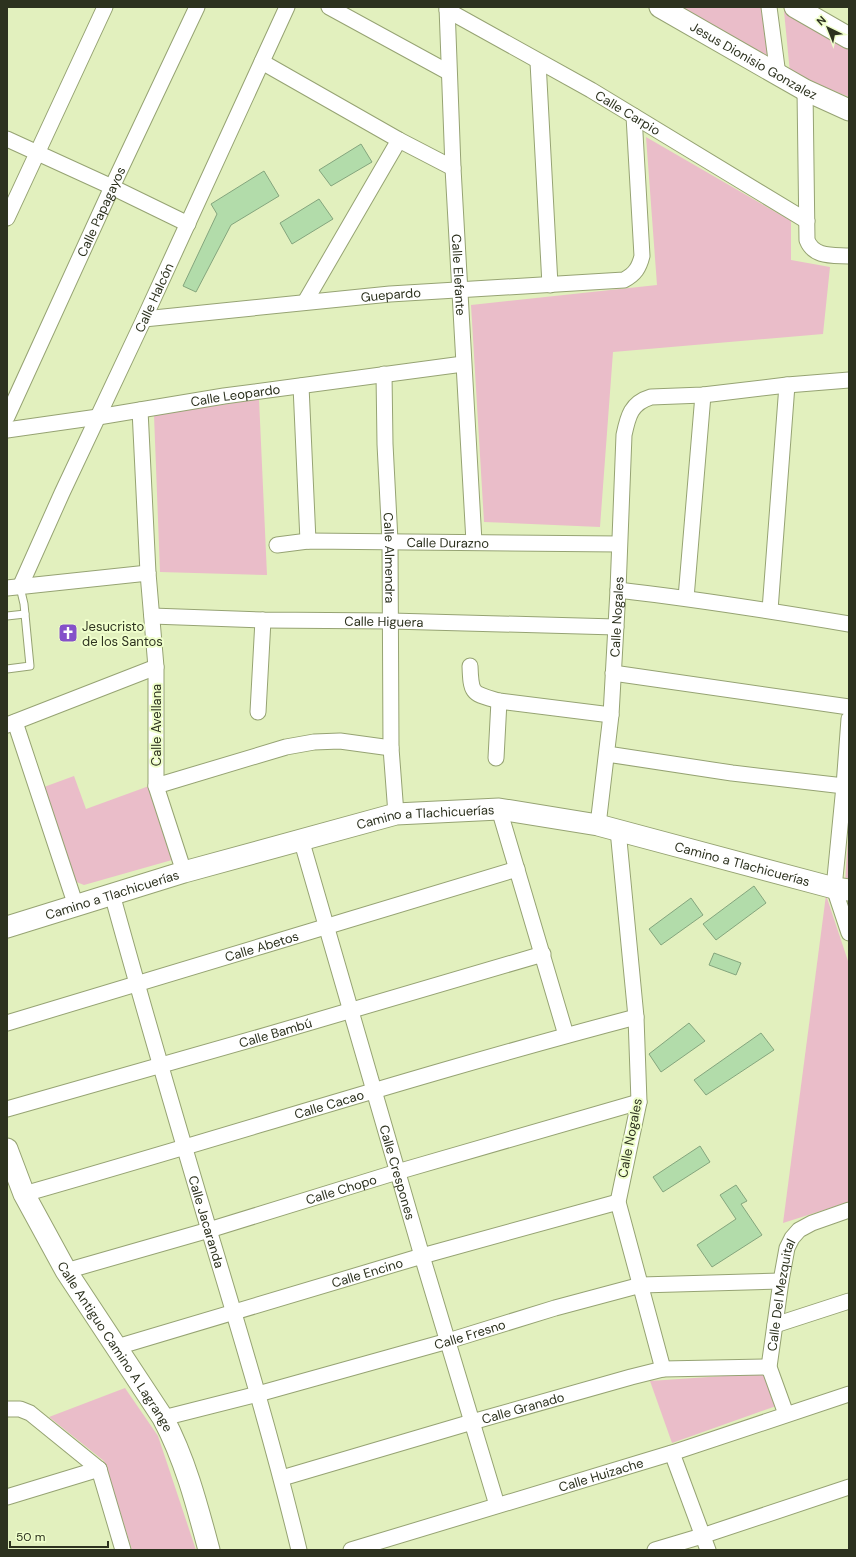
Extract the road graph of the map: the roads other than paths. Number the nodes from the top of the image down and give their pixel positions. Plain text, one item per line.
1 (105, 7) edge
2 (197, 7) edge
3 (287, 7) edge
4 (329, 7) edge
5 (660, 7) edge
6 (769, 7) edge
7 (795, 7) edge
8 (447, 9) edge
9 (849, 38) edge
10 (262, 62) junction
11 (538, 62) junction
12 (448, 72) junction
13 (778, 75) junction
14 (805, 90) junction
15 (849, 110) edge
16 (634, 116) junction
17 (7, 139) edge
18 (399, 140) junction
19 (37, 153) junction
20 (453, 168) junction
21 (112, 187) junction
22 (7, 218) edge
23 (807, 221) junction
24 (188, 224) junction
25 (849, 256) edge
26 (550, 285) junction
27 (460, 289) junction
28 (306, 302) junction
29 (144, 319) junction
30 (463, 364) junction
31 (384, 374) junction
32 (849, 380) edge
33 (787, 385) junction
34 (302, 386) junction
35 (703, 395) junction
36 (140, 410) junction
37 (7, 417) edge
38 (98, 417) junction
39 (7, 430) edge
40 (308, 541) junction
41 (390, 541) junction
42 (474, 542) junction
43 (620, 544) junction
44 (277, 545) dead end
45 (148, 573) junction
46 (14, 587) edge
47 (618, 590) junction
48 (686, 598) junction
49 (770, 610) junction
50 (25, 614) junction
51 (7, 616) edge
52 (152, 616) junction
53 (263, 620) junction
54 (391, 621) junction
55 (849, 624) edge
56 (616, 627) junction
57 (470, 666) dead end
58 (156, 667) junction
59 (7, 669) edge
60 (613, 672) junction
61 (499, 701) junction
62 (849, 707) edge
63 (258, 712) dead end
64 (611, 715) junction
65 (849, 720) edge
66 (11, 724) edge
67 (391, 748) junction
68 (607, 754) junction
69 (496, 758) dead end
70 (156, 786) junction
71 (844, 786) junction
72 (500, 809) junction
73 (396, 814) junction
74 (608, 828) junction
75 (300, 839) junction
76 (517, 869) junction
77 (184, 872) junction
78 (841, 889) edge
79 (112, 894) junction
80 (76, 906) junction
81 (7, 927) edge
82 (326, 928) junction
83 (849, 933) edge
84 (543, 954) junction
85 (136, 983) junction
86 (351, 1011) junction
87 (636, 1017) junction
88 (7, 1023) edge
89 (566, 1036) junction
90 (160, 1066) junction
91 (374, 1091) junction
92 (639, 1102) junction
93 (7, 1109) edge
94 (186, 1148) junction
95 (7, 1149) edge
96 (397, 1172) junction
97 (24, 1194) junction
98 (618, 1202) junction
99 (849, 1210) edge
100 (209, 1230) junction
101 (422, 1256) junction
102 (66, 1271) junction
103 (780, 1281) junction
104 (641, 1285) junction
105 (849, 1301) edge
106 (235, 1312) junction
107 (775, 1325) junction
108 (448, 1341) junction
109 (117, 1347) junction
110 (769, 1367) junction
111 (663, 1369) junction
112 (258, 1394) junction
113 (849, 1394) edge
114 (7, 1409) edge
115 (786, 1414) junction
116 (164, 1418) junction
117 (472, 1422) junction
118 (672, 1453) junction
119 (99, 1469) junction
120 (282, 1478) junction
121 (849, 1487) edge
122 (7, 1497) edge
123 (497, 1505) junction
124 (702, 1536) junction
125 (122, 1550) edge
126 (209, 1550) edge
127 (299, 1550) edge
128 (351, 1550) edge
129 (655, 1550) edge
130 (708, 1550) edge

1 - 19 street
2 - 21 street, Calle Papagayos
3 - 10 street, Calle Halcón
4 - 12 street
5 - 13 street, Jesus Dionisio Gonzalez
6 - 13 street
7 - 9 street
8 - 11 street, Calle Carpio
8 - 12 street, Calle Elefante
10 - 18 street
10 - 24 street, Calle Halcón
11 - 16 street, Calle Carpio
11 - 26 street
12 - 20 street, Calle Elefante
13 - 14 street, Jesus Dionisio Gonzalez
14 - 15 street, Jesus Dionisio Gonzalez
14 - 23 street
16 - 23 street, Calle Carpio
16 - 26 street, Guepardo
17 - 19 street
18 - 20 street
18 - 28 street
19 - 21 street
19 - 22 street
20 - 27 street, Calle Elefante
21 - 24 street
21 - 37 street, Calle Papagayos
23 - 25 street
24 - 29 street, Calle Halcón
26 - 27 street, Guepardo
27 - 28 street, Guepardo
27 - 30 street, Calle Elefante
28 - 29 street, Guepardo
29 - 38 street, Calle Halcón
30 - 31 street, Calle Leopardo
30 - 42 street, Calle Elefante
31 - 34 street, Calle Leopardo
31 - 41 street, Calle Almendra
32 - 33 street
33 - 35 street
33 - 49 street
34 - 36 street, Calle Leopardo
34 - 40 street
35 - 43 street, Calle Nogales
35 - 48 street
36 - 38 street, Calle Leopardo
36 - 45 street, Calle Avellana
38 - 39 street, Calle Leopardo
38 - 46 street, Calle Halcón
40 - 41 street, Calle Durazno
40 - 44 street, Calle Durazno
41 - 42 street, Calle Durazno
41 - 54 street, Calle Almendra
42 - 43 street, Calle Durazno
43 - 47 street, Calle Nogales
45 - 46 street
45 - 52 street, Calle Avellana
46 - 50 lane
47 - 48 street
47 - 56 street, Calle Nogales
48 - 49 street
49 - 55 street
50 - 51 lane
50 - 59 lane
52 - 53 street, Calle Higuera
52 - 58 street, Calle Avellana
53 - 54 street, Calle Higuera
53 - 63 street
54 - 56 street, Calle Higuera
54 - 67 street, Calle Almendra
56 - 60 street, Calle Nogales
57 - 61 street
58 - 66 street
58 - 70 street, Calle Avellana
60 - 62 street
60 - 64 street, Calle Nogales
61 - 64 street
61 - 69 street
64 - 68 street, Calle Nogales
65 - 71 street
66 - 80 street
67 - 70 street
67 - 73 street, Calle Almendra
68 - 71 street
68 - 74 street, Calle Nogales
70 - 77 street, Calle Avellana
71 - 78 street
72 - 73 street, Camino a Tlachicuerías
72 - 74 street, Camino a Tlachicuerías
72 - 76 street
73 - 75 street, Camino a Tlachicuerías
74 - 78 street, Camino a Tlachicuerías
74 - 87 street, Calle Nogales
75 - 77 street, Camino a Tlachicuerías
75 - 82 street, Calle Crespones
76 - 82 street, Calle Abetos
76 - 84 street
77 - 79 street, Camino a Tlachicuerías
78 - 83 street
79 - 80 street, Camino a Tlachicuerías
79 - 85 street, Calle Jacaranda
80 - 81 street, Camino a Tlachicuerías
82 - 85 street, Calle Abetos
82 - 86 street, Calle Crespones
84 - 86 street, Calle Bambú
84 - 89 street
85 - 88 street, Calle Abetos
85 - 90 street, Calle Jacaranda
86 - 90 street, Calle Bambú
86 - 91 street, Calle Crespones
87 - 89 street, Calle Cacao
87 - 92 street, Calle Nogales
89 - 91 street, Calle Cacao
90 - 93 street, Calle Bambú
90 - 94 street, Calle Jacaranda
91 - 94 street, Calle Cacao
91 - 96 street, Calle Crespones
92 - 96 street, Calle Chopo
92 - 98 street, Calle Nogales
94 - 97 street, Calle Cacao
94 - 100 street, Calle Jacaranda
95 - 97 street, Calle Antiguo Camino A Lagrange
96 - 100 street, Calle Chopo
96 - 101 street, Calle Crespones
97 - 102 street, Calle Antiguo Camino A Lagrange
98 - 101 street, Calle Encino
98 - 104 street, Calle Nogales
99 - 103 street, Calle Del Mezquital
100 - 102 street, Calle Chopo
100 - 106 street, Calle Jacaranda
101 - 106 street, Calle Encino
101 - 108 street, Calle Crespones
102 - 109 street, Calle Antiguo Camino A Lagrange
103 - 104 street, Calle Fresno
103 - 107 street, Calle Del Mezquital
104 - 108 street, Calle Fresno
104 - 111 street, Calle Nogales
105 - 107 street
106 - 109 street, Calle Encino
106 - 112 street, Calle Jacaranda
107 - 110 street, Calle Del Mezquital
108 - 112 street, Calle Fresno
108 - 117 street, Calle Crespones
109 - 116 street, Calle Antiguo Camino A Lagrange
110 - 111 street, Calle Granado
110 - 115 street, Calle Del Mezquital
111 - 117 street, Calle Granado
112 - 116 street, Calle Fresno
112 - 120 street, Calle Jacaranda
113 - 115 street, Calle Huizache
114 - 119 street
115 - 118 street, Calle Huizache
116 - 126 street, Calle Antiguo Camino A Lagrange
117 - 120 street, Calle Granado
117 - 123 street, Calle Crespones
118 - 123 street, Calle Huizache
118 - 124 street
119 - 122 street
119 - 125 street
120 - 127 street, Calle Jacaranda
121 - 124 street
123 - 128 street, Calle Huizache
124 - 129 street
124 - 130 street

